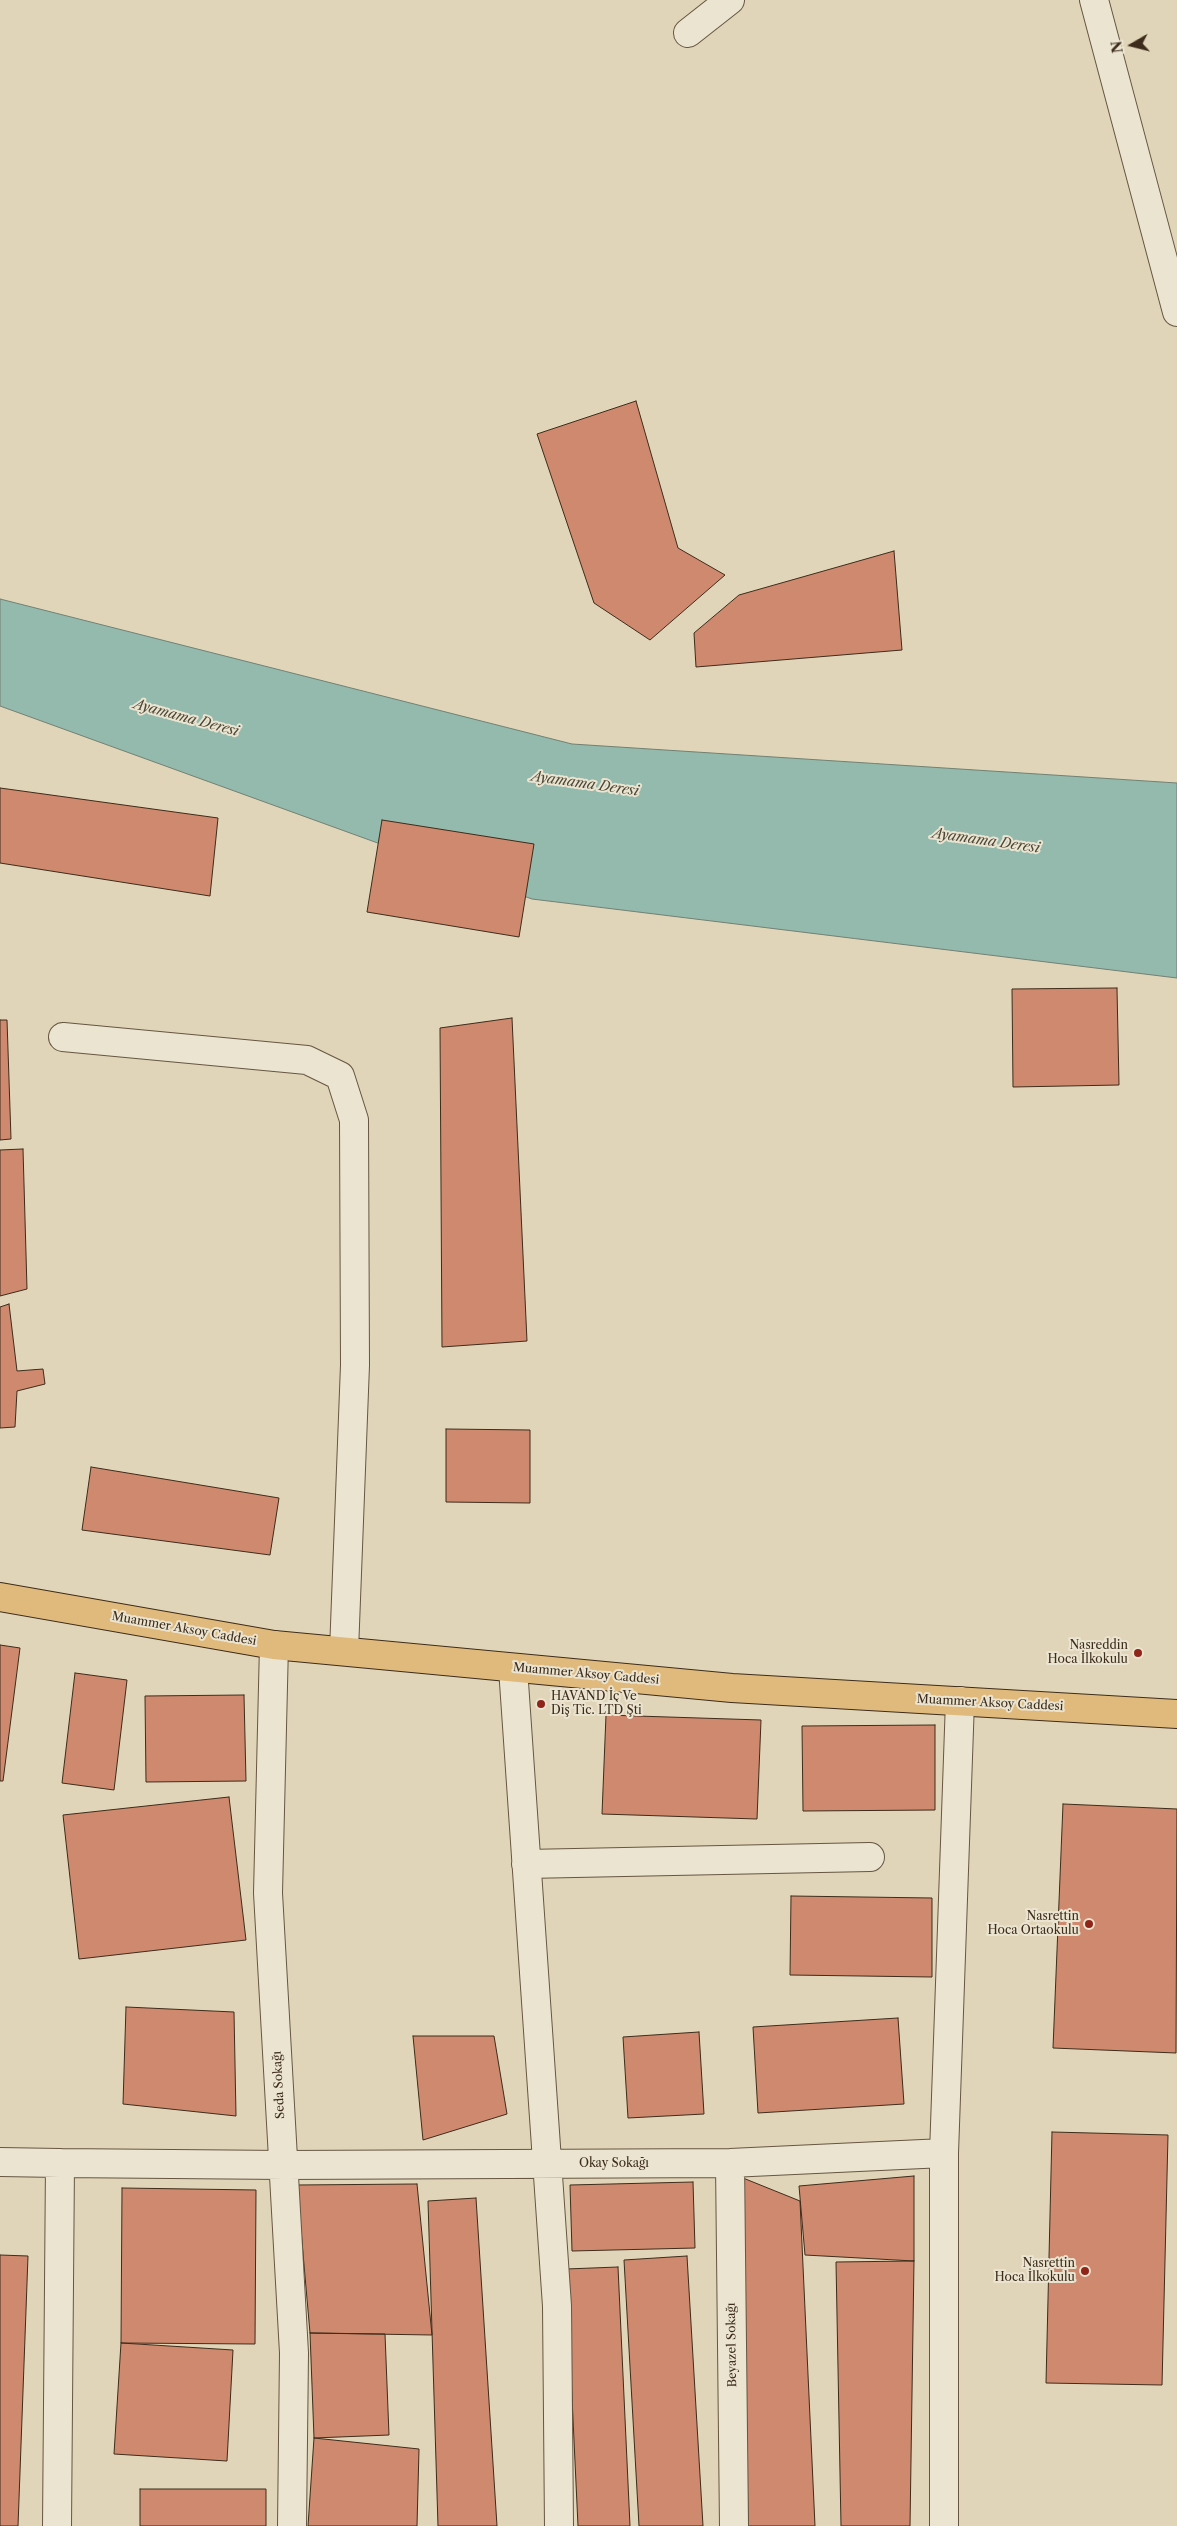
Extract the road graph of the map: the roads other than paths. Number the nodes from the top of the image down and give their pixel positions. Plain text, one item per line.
1 (730, 0) edge
2 (1094, 0) edge
3 (688, 33) dead end
4 (1177, 312) edge
5 (63, 1037) dead end
6 (0, 1597) edge
7 (274, 1645) junction
8 (344, 1651) junction
9 (514, 1668) junction
10 (960, 1702) junction
11 (1177, 1714) edge
12 (870, 1857) dead end
13 (526, 1864) junction
14 (944, 2153) junction
15 (0, 2162) edge
16 (60, 2163) junction
17 (730, 2163) junction
18 (547, 2164) junction
19 (284, 2165) junction
20 (57, 2526) edge
21 (292, 2526) edge
22 (559, 2526) edge
23 (734, 2526) edge
24 (944, 2526) edge

1 - 3 street
2 - 4 street
5 - 8 street
6 - 7 main road, Muammer Aksoy Caddesi
7 - 8 main road, Muammer Aksoy Caddesi
7 - 19 street, Seda Sokağı
8 - 9 main road, Muammer Aksoy Caddesi
9 - 10 main road, Muammer Aksoy Caddesi
9 - 13 street
10 - 11 main road, Muammer Aksoy Caddesi
10 - 14 street
12 - 13 street
13 - 18 street
14 - 17 street, Okay Sokağı
14 - 24 street
15 - 16 street, Okay Sokağı
16 - 19 street, Okay Sokağı
16 - 20 street
17 - 18 street, Okay Sokağı
17 - 23 street, Beyazel Sokağı
18 - 19 street, Okay Sokağı
18 - 22 street
19 - 21 street, Seda Sokağı

